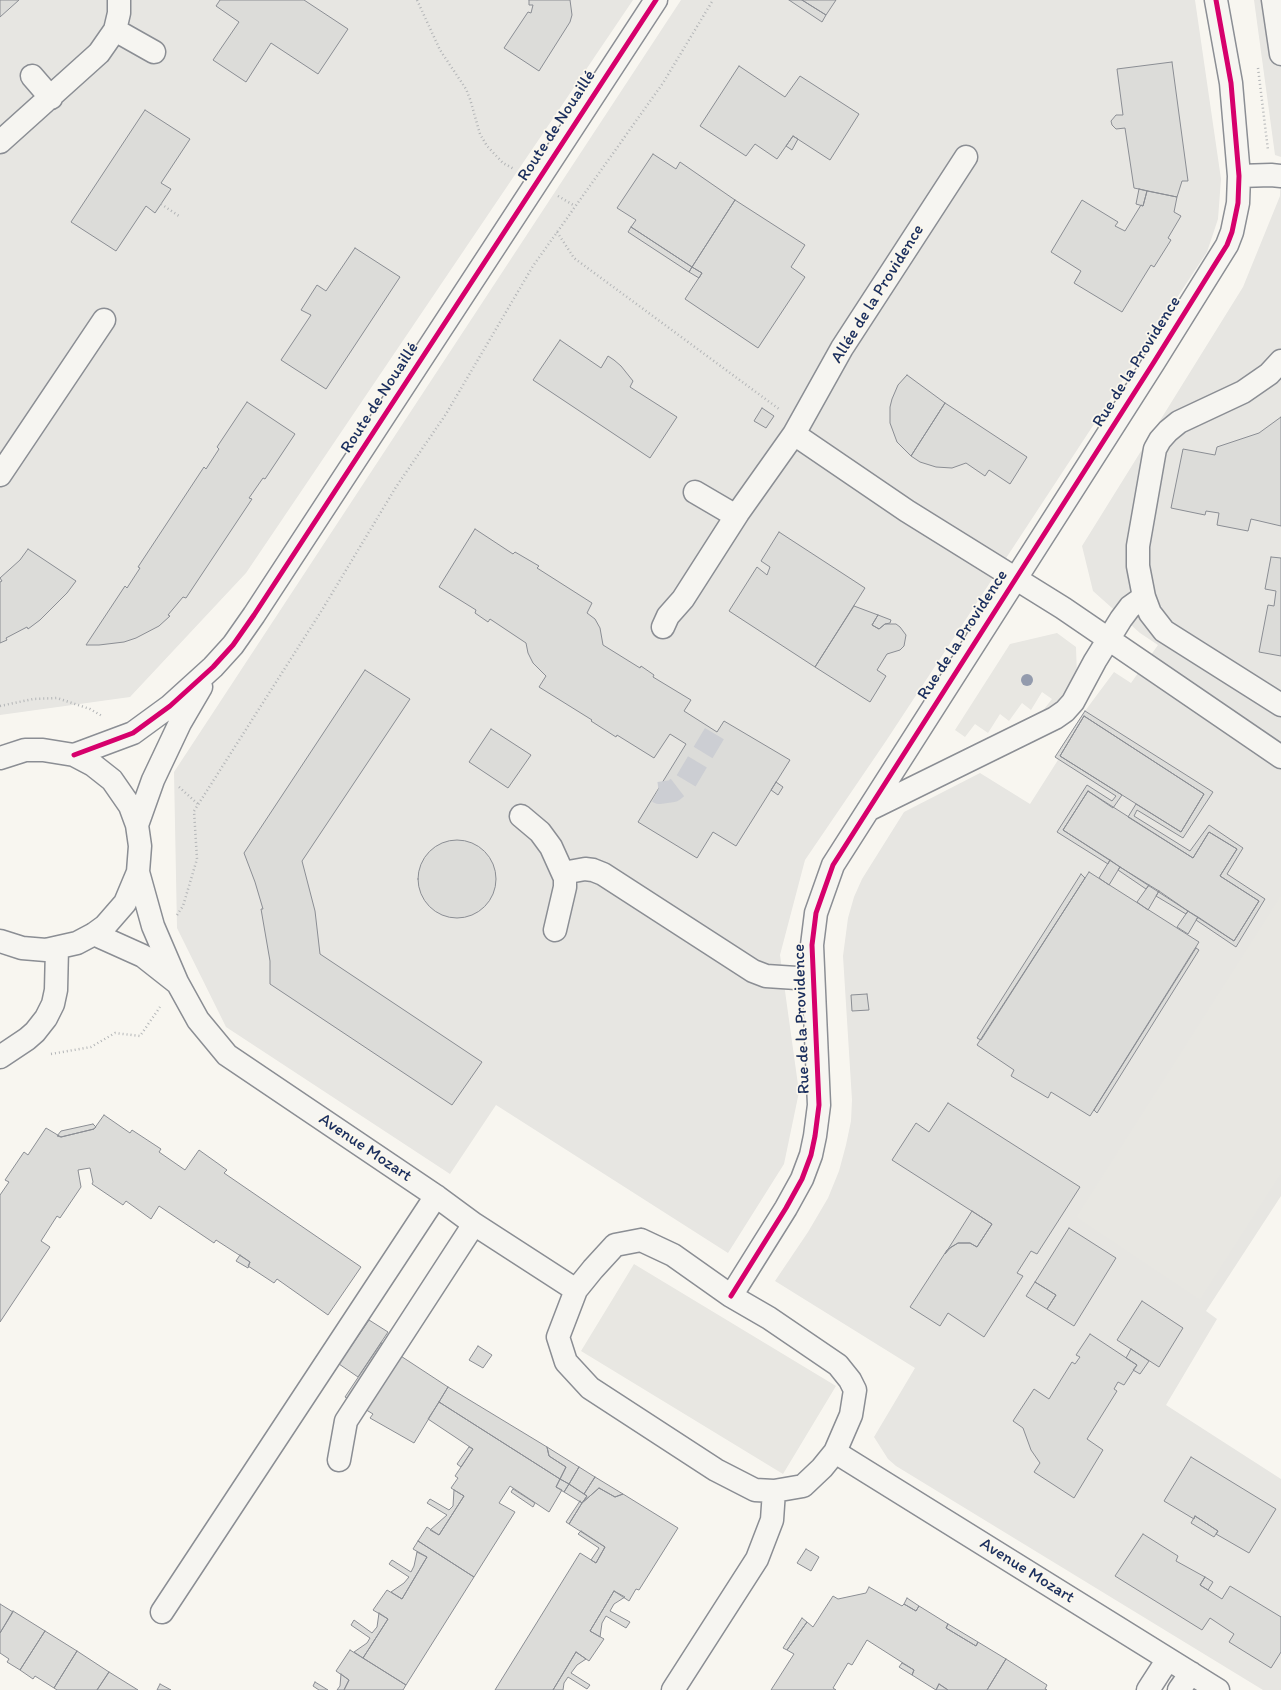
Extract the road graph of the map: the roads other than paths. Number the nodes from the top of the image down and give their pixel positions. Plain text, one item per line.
1 (118, 0) edge
2 (656, 0) edge
3 (1216, 0) edge
4 (1273, 0) edge
5 (115, 30) junction
6 (154, 52) dead end
7 (1281, 54) edge
8 (32, 76) dead end
9 (51, 98) junction
10 (0, 142) edge
11 (966, 157) dead end
12 (1239, 176) junction
13 (1276, 176) edge
14 (104, 320) dead end
15 (1281, 361) edge
16 (797, 429) junction
17 (0, 475) edge
18 (695, 492) dead end
19 (736, 516) junction
20 (1016, 579) junction
21 (1144, 597) junction
22 (663, 627) dead end
23 (1109, 639) junction
24 (213, 667) junction
25 (1281, 705) edge
26 (74, 755) junction
27 (0, 758) edge
28 (1281, 758) edge
29 (868, 810) junction
30 (521, 816) dead end
31 (137, 824) junction
32 (138, 872) junction
33 (563, 873) junction
34 (555, 930) dead end
35 (94, 934) junction
36 (2, 943) edge
37 (57, 948) junction
38 (812, 979) junction
39 (177, 982) junction
40 (9, 1051) edge
41 (436, 1196) junction
42 (474, 1224) junction
43 (576, 1290) junction
44 (731, 1296) junction
45 (835, 1452) junction
46 (340, 1460) dead end
47 (774, 1492) junction
48 (162, 1612) dead end
49 (1168, 1659) junction
50 (1185, 1681) edge
51 (673, 1690) edge
52 (1148, 1690) edge
53 (1218, 1690) edge

1 - 5 street
2 - 24 street, Route de Nouaillé
3 - 12 street, Rue de la Providence
4 - 7 street
5 - 6 street
5 - 9 street
8 - 9 street
9 - 10 street
11 - 16 street, Allée de la Providence
12 - 13 street
12 - 20 street, Rue de la Providence
14 - 17 street
15 - 21 street
16 - 19 street, Allée de la Providence
16 - 20 street
18 - 19 street
19 - 22 street, Allée de la Providence
20 - 23 street
20 - 29 street, Rue de la Providence
21 - 23 street
21 - 25 street
23 - 28 street
23 - 29 street
24 - 26 street, Route de Nouaillé
24 - 31 street, Route de Nouaillé
26 - 27 street
26 - 31 street
29 - 38 street, Rue de la Providence
30 - 33 street
31 - 32 street
32 - 35 street
32 - 39 street, Avenue Mozart
33 - 34 street
33 - 38 street
35 - 37 street
35 - 39 street, Avenue Mozart
36 - 37 street
37 - 40 street
38 - 44 street, Rue de la Providence
39 - 41 street, Avenue Mozart
41 - 42 street, Avenue Mozart
41 - 48 street
42 - 43 street, Avenue Mozart
42 - 46 street
43 - 44 street
43 - 47 street
44 - 45 street
45 - 47 street
45 - 49 street, Avenue Mozart
47 - 51 street
49 - 50 street, Avenue Mozart
49 - 52 street
50 - 53 street, Avenue Mozart

